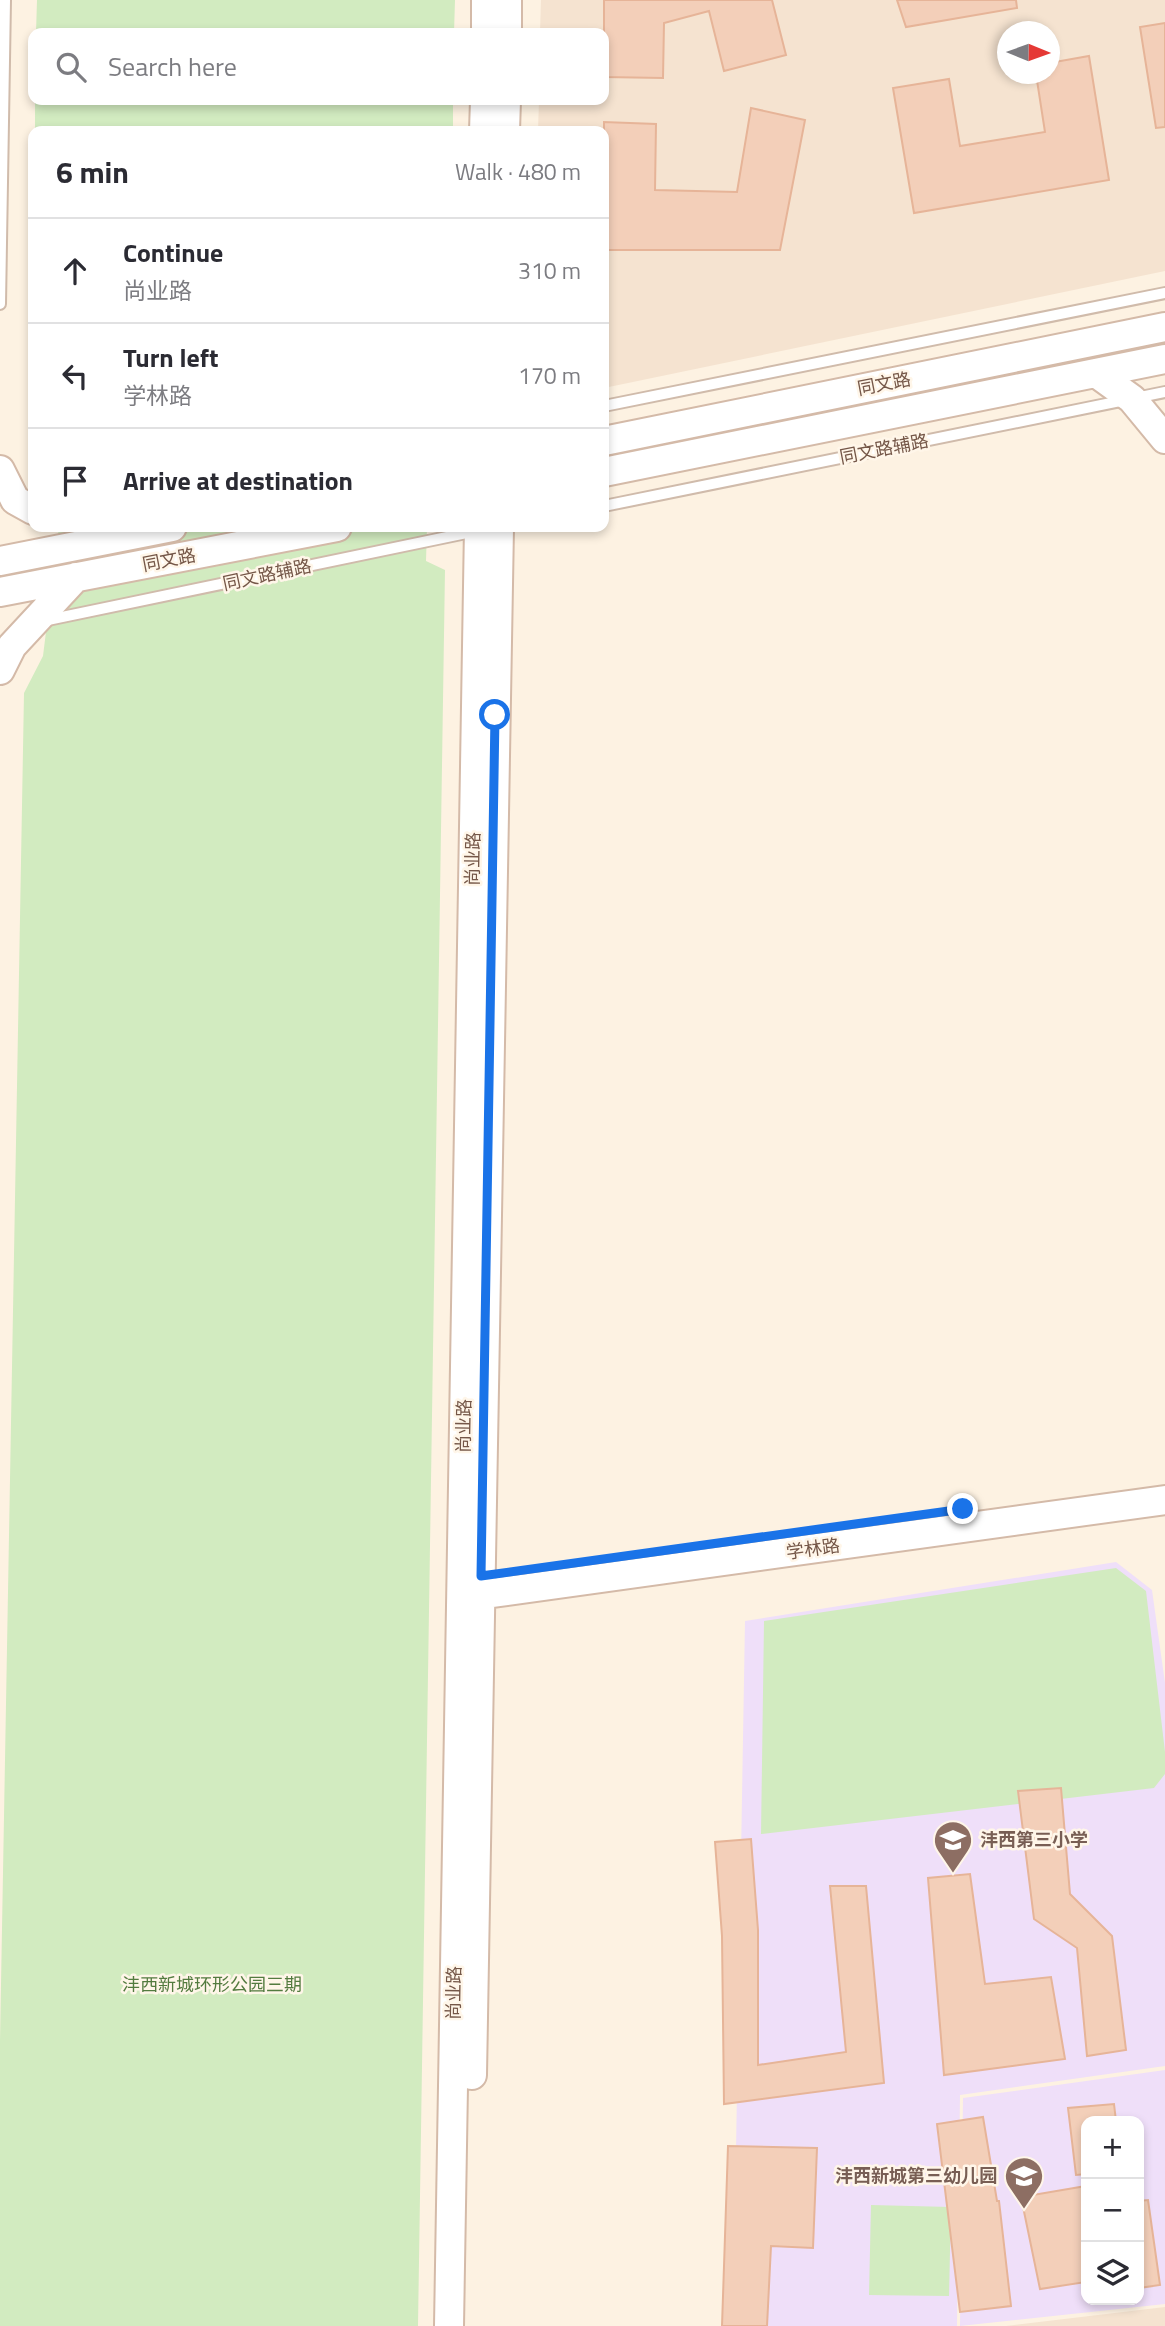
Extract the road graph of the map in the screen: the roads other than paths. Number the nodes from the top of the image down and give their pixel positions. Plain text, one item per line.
1 (5, 0) edge
2 (486, 0) edge
3 (507, 0) edge
4 (486, 28) edge
5 (507, 28) edge
6 (485, 105) edge
7 (506, 105) edge
8 (484, 126) edge
9 (505, 126) edge
10 (1165, 293) edge
11 (0, 304) edge
12 (1165, 327) edge
13 (1165, 359) edge
14 (1097, 373) junction
15 (1165, 392) edge
16 (1132, 399) junction
17 (609, 405) edge
18 (609, 439) edge
19 (1165, 439) edge
20 (0, 470) edge
21 (609, 471) edge
22 (609, 505) edge
23 (28, 507) edge
24 (77, 532) edge
25 (147, 532) edge
26 (311, 532) edge
27 (472, 532) edge
28 (491, 532) edge
29 (97, 542) junction
30 (0, 561) edge
31 (76, 578) junction
32 (0, 592) edge
33 (33, 623) junction
34 (0, 670) edge
35 (1165, 1480) edge
36 (1165, 1500) edge
37 (471, 1587) junction
38 (449, 2326) edge
39 (468, 2326) edge

1 - 11 lane
2 - 4 street
3 - 5 street
6 - 8 street
7 - 9 street
10 - 17 lane
12 - 18 street, 同文路
13 - 14 street, 同文路
14 - 16 street
14 - 21 street, 同文路
15 - 16 lane, 同文路辅路
16 - 19 street
16 - 22 lane, 同文路辅路
20 - 23 street
24 - 29 street
25 - 29 street, 同文路
26 - 31 street, 同文路
27 - 33 lane, 同文路辅路
28 - 37 street, 尚业路
29 - 30 street, 同文路
31 - 32 street, 同文路
31 - 33 street
33 - 34 street
35 - 37 street, 学林路
36 - 37 street, 学林路
37 - 38 street, 尚业路
37 - 39 street, 尚业路

